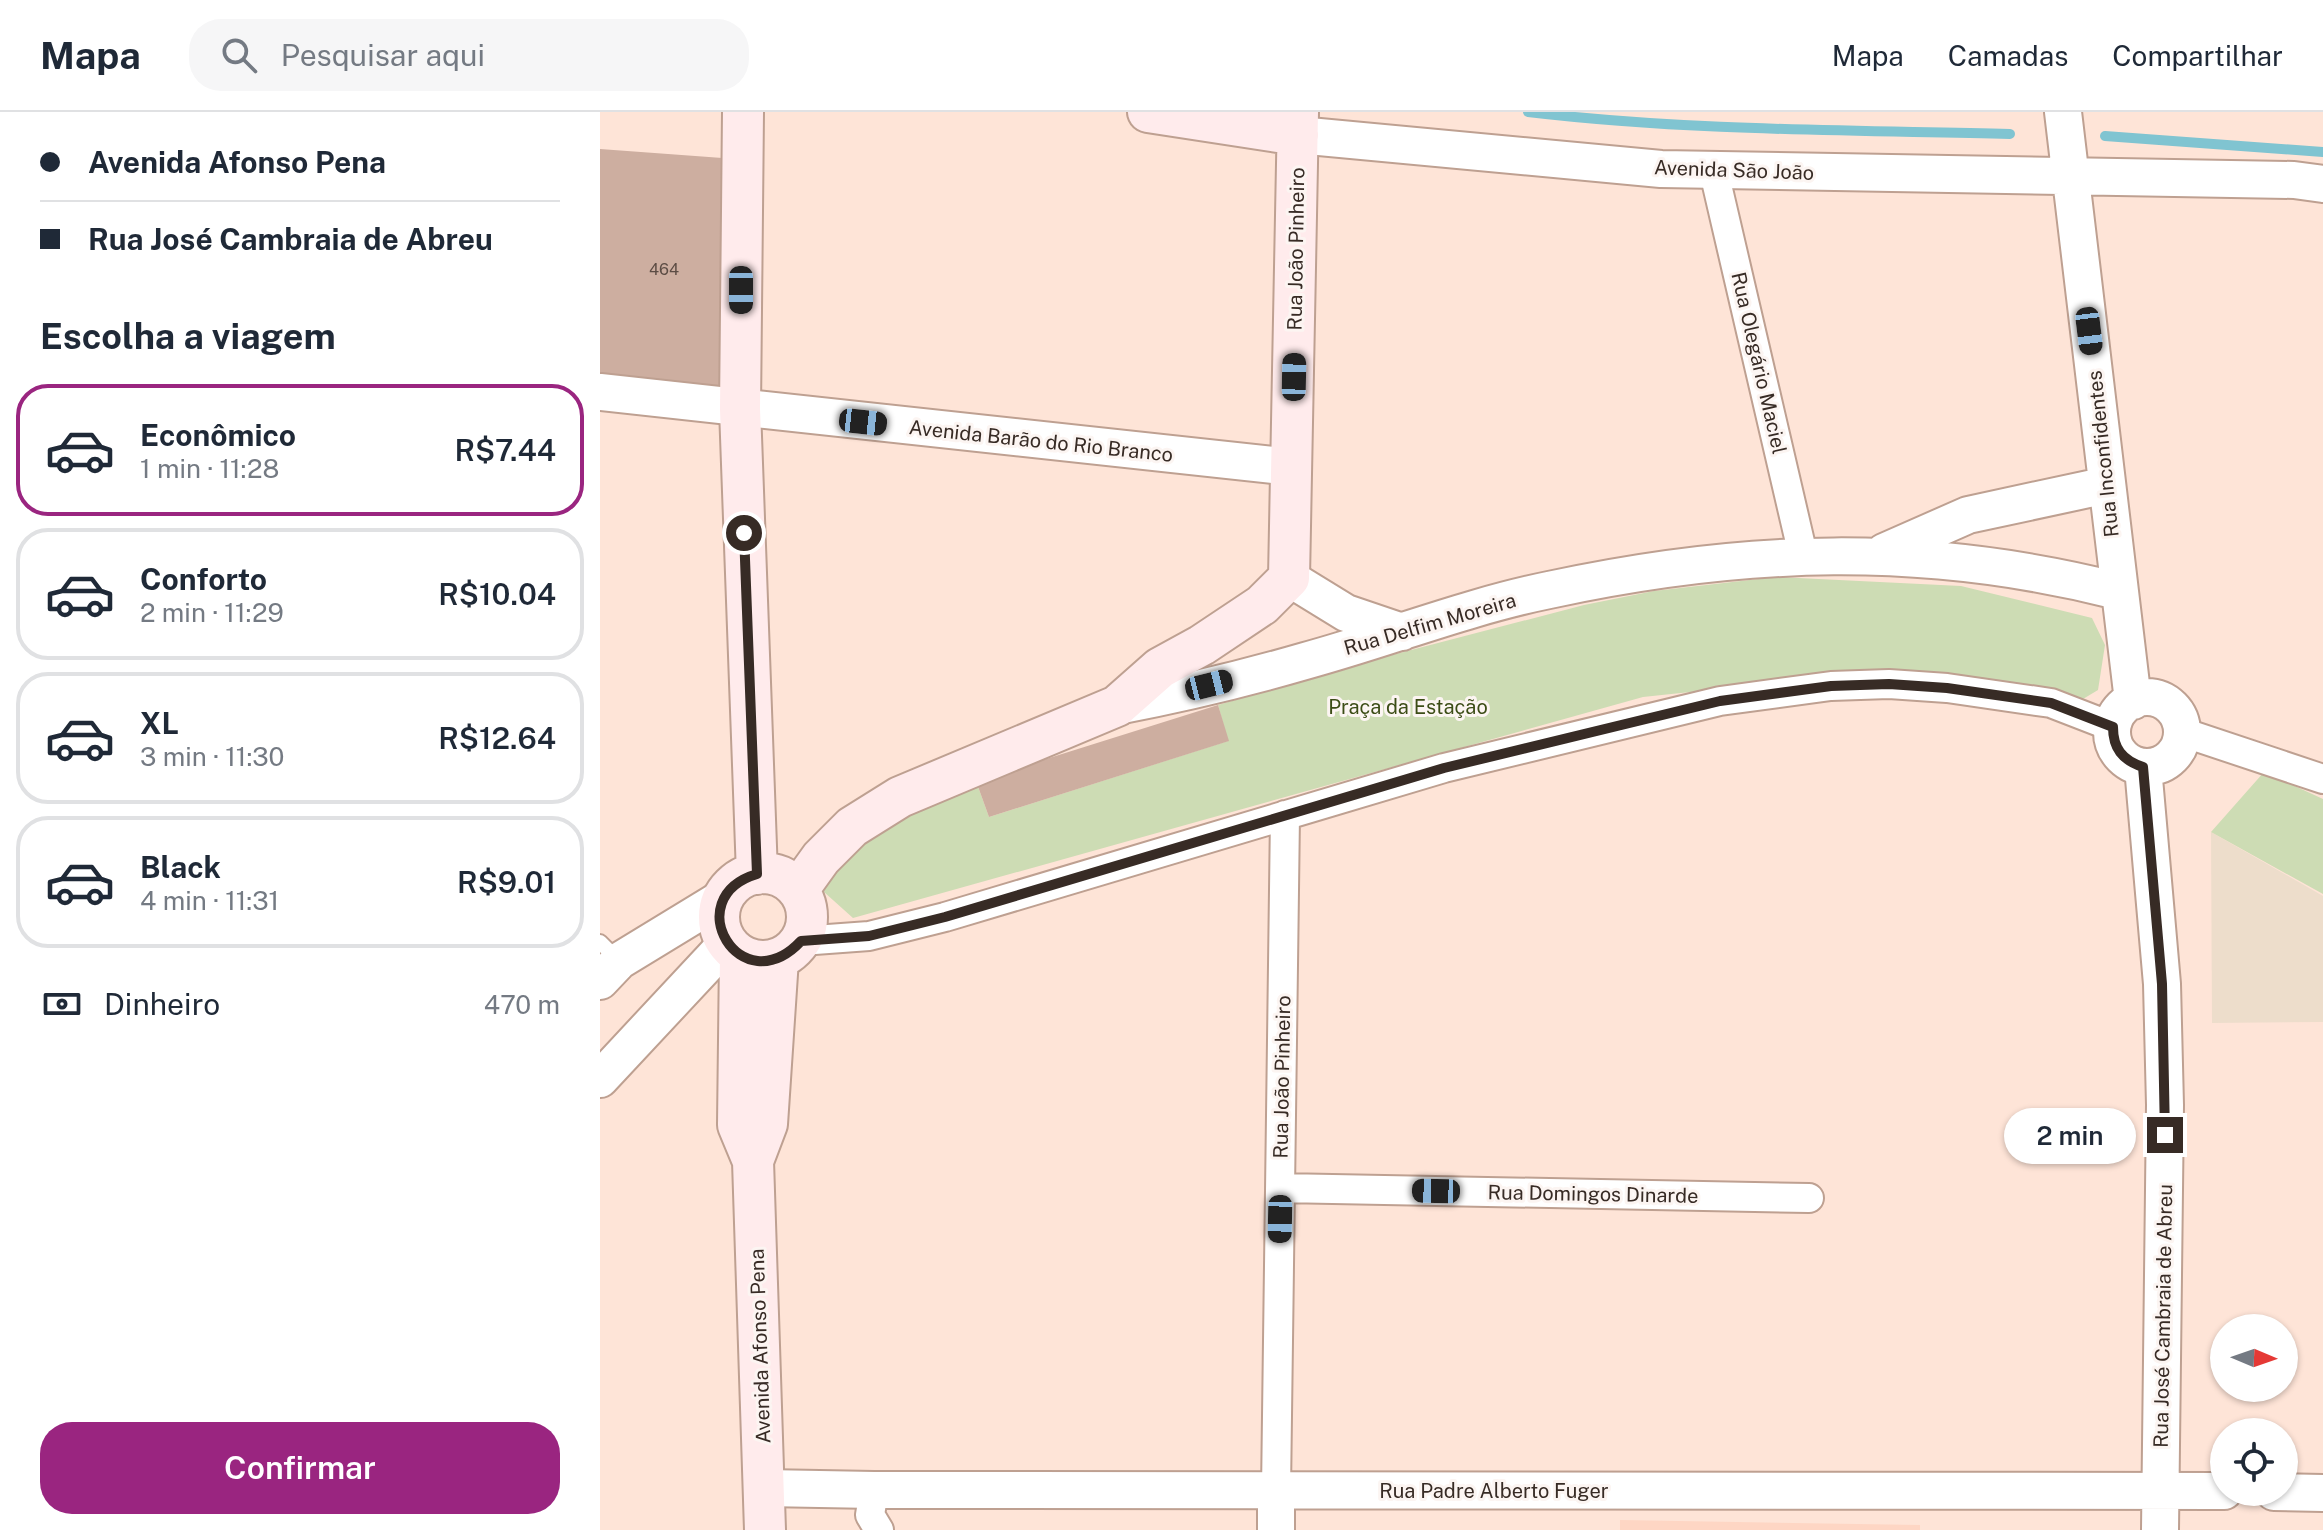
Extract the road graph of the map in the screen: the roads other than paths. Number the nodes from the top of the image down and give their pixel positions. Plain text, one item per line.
1 (743, 112) edge
2 (1148, 112) edge
3 (2063, 112) edge
4 (1298, 124) edge
5 (1714, 172) junction
6 (2071, 176) junction
7 (2323, 184) edge
8 (600, 392) edge
9 (740, 409) junction
10 (1292, 467) junction
11 (2107, 485) junction
12 (1803, 555) junction
13 (1876, 555) junction
14 (1289, 578) junction
15 (2118, 591) junction
16 (1402, 632) junction
17 (1117, 706) junction
18 (2123, 714) junction
19 (2182, 732) junction
20 (2143, 767) junction
21 (2323, 779) edge
22 (1285, 815) junction
23 (757, 874) junction
24 (798, 890) junction
25 (724, 897) junction
26 (761, 950) junction
27 (606, 961) edge
28 (600, 1079) edge
29 (1281, 1188) junction
30 (1809, 1198) dead end
31 (765, 1488) junction
32 (874, 1490) junction
33 (2160, 1490) junction
34 (1276, 1491) junction
35 (2210, 1491) edge
36 (2298, 1492) edge
37 (2323, 1493) edge
38 (765, 1530) edge
39 (879, 1530) edge
40 (1276, 1530) edge
41 (2160, 1530) edge

1 - 9 main road
2 - 4 main road, Avenida São João
3 - 6 street, Rua Inconfidentes
4 - 5 street, Avenida São João
4 - 10 main road, Rua João Pinheiro
5 - 6 street, Avenida São João
5 - 12 street, Rua Olegário Maciel
6 - 7 street, Avenida São João
6 - 11 street, Rua Inconfidentes
8 - 9 street, Avenida Barão do Rio Branco
9 - 10 street, Avenida Barão do Rio Branco
9 - 23 main road
10 - 14 main road, Rua João Pinheiro
11 - 13 street
11 - 15 street, Rua Inconfidentes
12 - 13 street, Rua Delfim Moreira
12 - 16 street, Rua Delfim Moreira
13 - 15 street, Rua Delfim Moreira
14 - 16 street
14 - 17 main road
15 - 18 street, Rua Inconfidentes
16 - 17 street, Rua Delfim Moreira
17 - 24 main road, Rua Delfim Moreira
18 - 19 street
18 - 20 street
18 - 22 street
19 - 20 street
19 - 21 street
20 - 33 street, Rua José Cambraia de Abreu
22 - 26 street
22 - 29 street, Rua João Pinheiro
23 - 24 main road
23 - 25 main road
24 - 26 main road
25 - 26 main road
25 - 27 street
26 - 28 street
26 - 31 main road, Avenida Afonso Pena
29 - 30 street, Rua Domingos Dinarde
29 - 34 street, Rua João Pinheiro
31 - 32 street, Rua Padre Alberto Fuger
31 - 38 main road, Avenida Afonso Pena
32 - 34 street, Rua Padre Alberto Fuger
32 - 39 street
33 - 34 street, Rua Padre Alberto Fuger
33 - 35 street, Rua Padre Alberto Fuger
33 - 41 street, Rua José Cambraia de Abreu
34 - 40 street, Rua João Pinheiro
36 - 37 street

